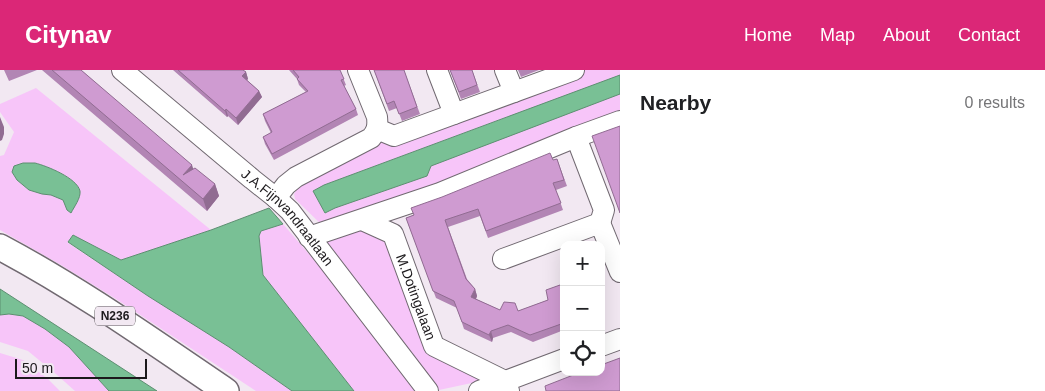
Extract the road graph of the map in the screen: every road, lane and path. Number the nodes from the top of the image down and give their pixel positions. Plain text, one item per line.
1 (122, 70) edge
2 (358, 70) edge
3 (438, 70) edge
4 (506, 70) edge
5 (573, 70) edge
6 (514, 92) junction
7 (454, 114) junction
8 (620, 121) edge
9 (377, 128) junction
10 (576, 137) junction
11 (276, 198) junction
12 (362, 220) junction
13 (600, 223) junction
14 (309, 237) junction
15 (0, 247) edge
16 (503, 259) dead end
17 (620, 272) edge
18 (620, 339) edge
19 (605, 345) edge
20 (560, 362) edge
21 (507, 386) edge
22 (226, 391) edge
23 (428, 391) edge
24 (479, 391) edge

1 - 11 street, J.A.Fijnvandraatlaan
2 - 9 street
3 - 7 street
4 - 6 street
5 - 6 street
6 - 7 street
7 - 9 street
8 - 10 street
9 - 11 street
10 - 12 street
10 - 13 street
11 - 14 street, J.A.Fijnvandraatlaan
12 - 14 street
12 - 21 street, M.Dotingalaan
13 - 16 street
13 - 17 street
14 - 23 street, J.A.Fijnvandraatlaan
15 - 22 main road, N236
18 - 19 street
20 - 21 street
21 - 24 street

